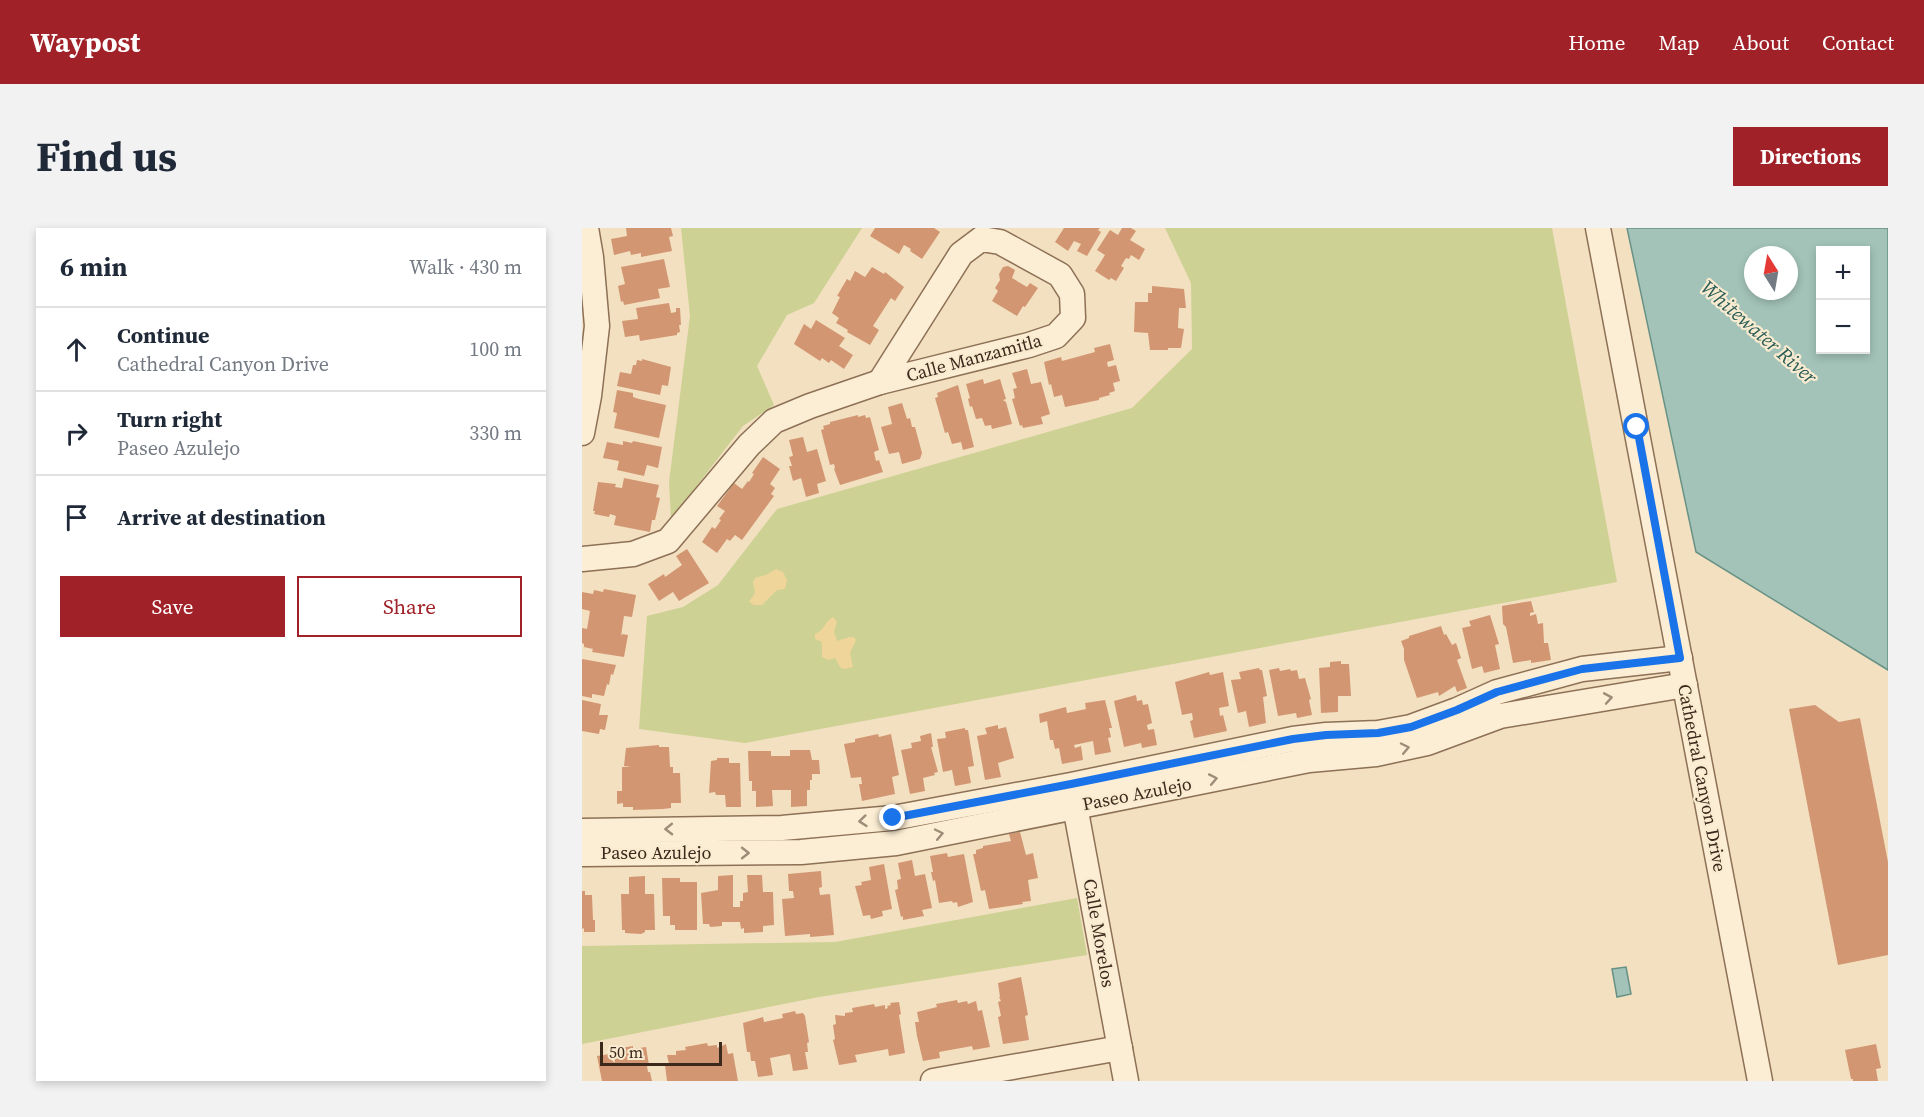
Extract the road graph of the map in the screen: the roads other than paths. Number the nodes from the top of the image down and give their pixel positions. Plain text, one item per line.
1 (586, 228) edge
2 (1598, 228) edge
3 (880, 382) junction
4 (582, 434) edge
5 (582, 559) edge
6 (1680, 658) junction
7 (1685, 685) junction
8 (1074, 795) junction
9 (582, 831) edge
10 (582, 854) edge
11 (1120, 1048) junction
12 (933, 1081) edge
13 (1126, 1081) edge
14 (1760, 1081) edge

1 - 4 street
2 - 6 street, Cathedral Canyon Drive
3 - 3 street, Calle Manzamitla
3 - 5 street, Calle Manzamitla
6 - 7 street, Cathedral Canyon Drive
6 - 8 street, Paseo Azulejo
8 -> 7 street, Paseo Azulejo
7 - 14 street, Cathedral Canyon Drive
8 -> 9 street, Paseo Azulejo
10 -> 8 street, Paseo Azulejo
8 - 11 street, Calle Morelos
11 - 12 street
11 - 13 street, Calle Morelos

